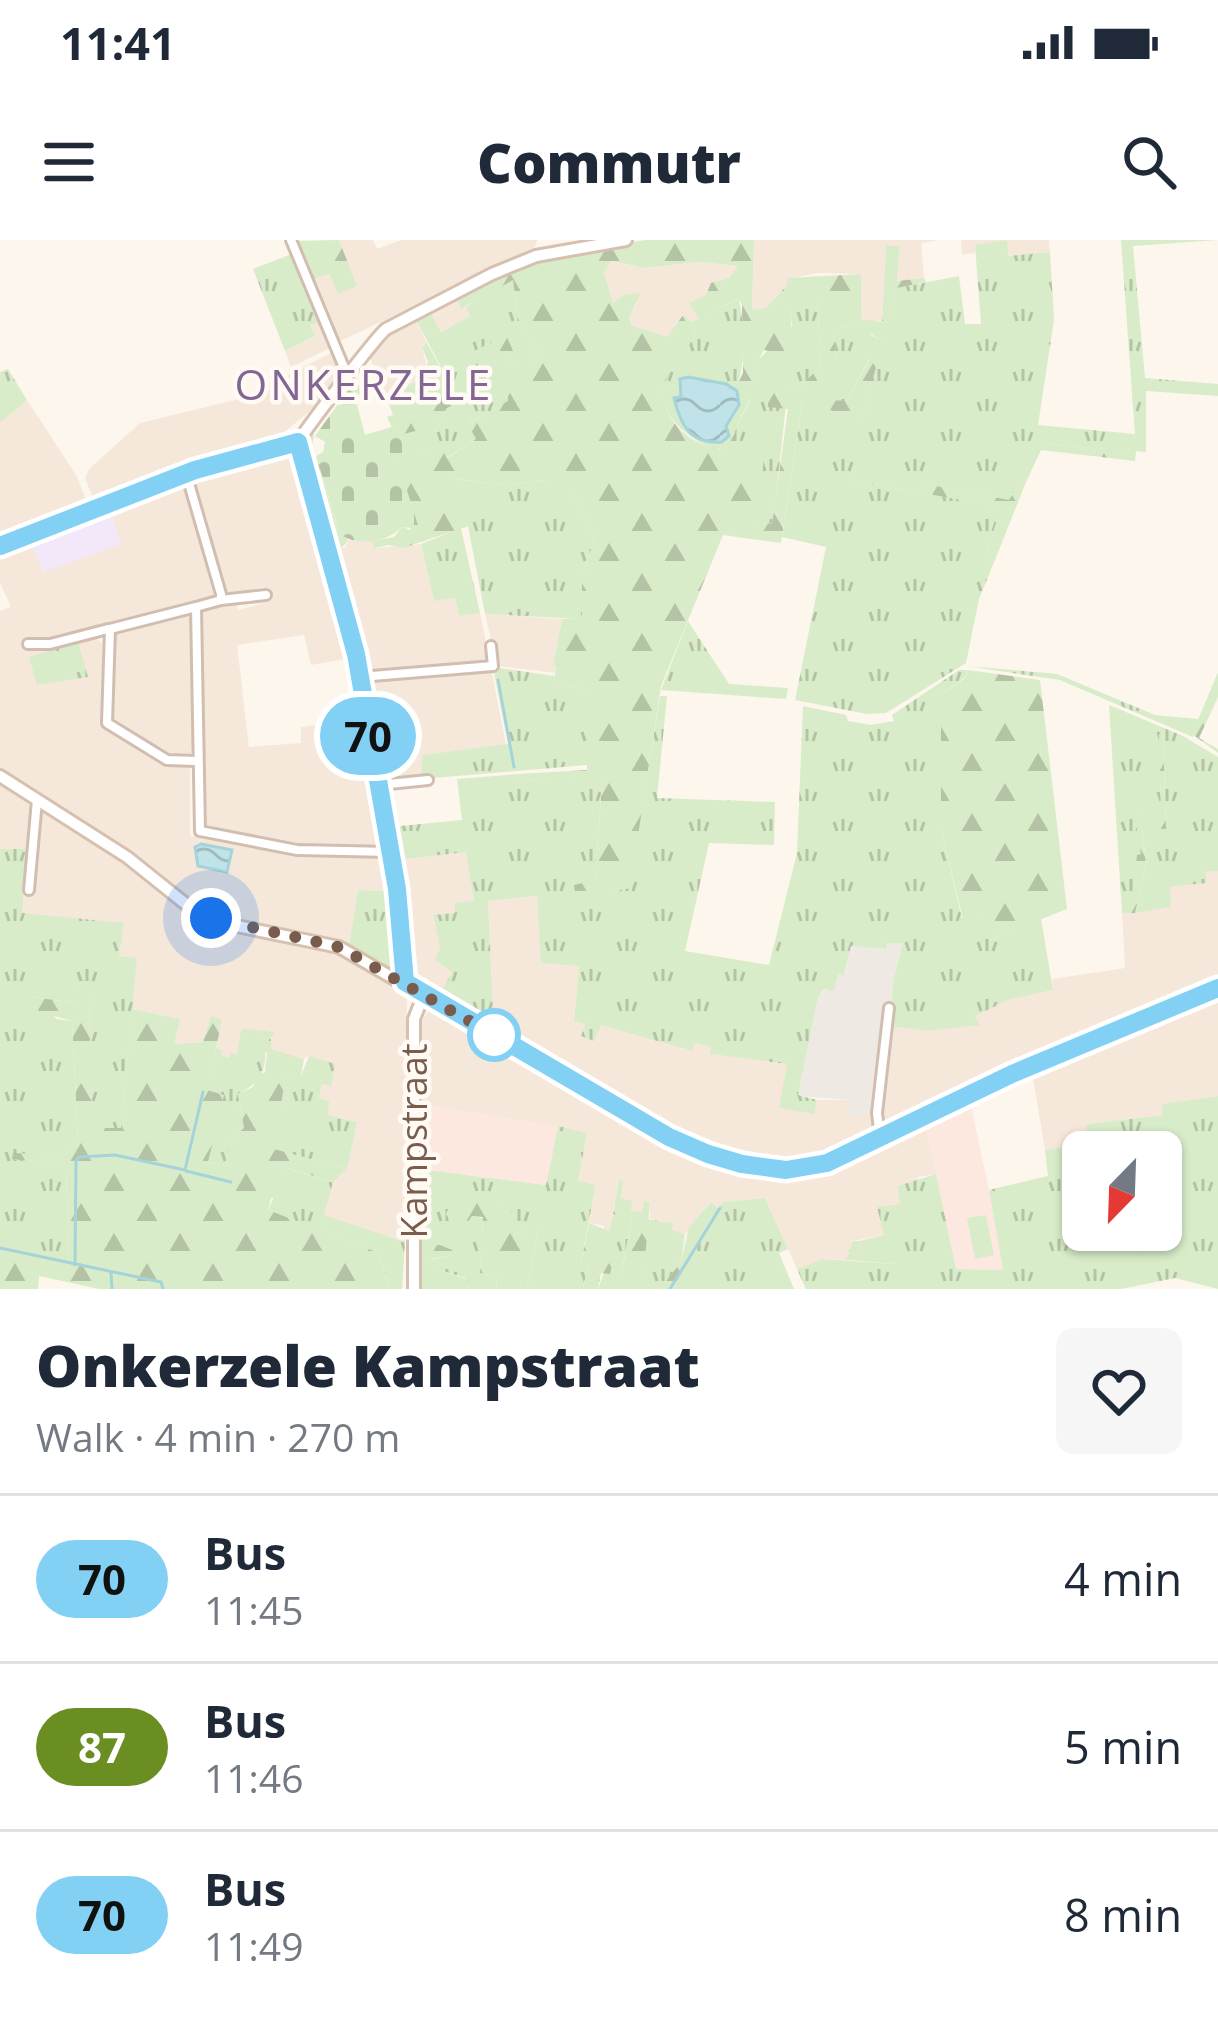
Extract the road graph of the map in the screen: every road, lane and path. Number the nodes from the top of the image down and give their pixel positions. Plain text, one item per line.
1 (291, 240) edge
2 (626, 240) edge
3 (348, 378) junction
4 (298, 442) junction
5 (186, 473) junction
6 (0, 546) edge
7 (266, 595) dead end
8 (221, 600) junction
9 (196, 607) junction
10 (110, 629) junction
11 (28, 644) dead end
12 (491, 646) dead end
13 (360, 677) junction
14 (197, 761) junction
15 (0, 776) edge
16 (428, 780) dead end
17 (379, 784) junction
18 (37, 800) junction
19 (391, 852) junction
20 (29, 890) dead end
21 (405, 982) junction
22 (1218, 988) edge
23 (424, 994) junction
24 (889, 1008) dead end
25 (880, 1138) junction
26 (414, 1289) edge

1 - 3 street
2 - 3 street
3 - 4 street
4 - 5 street
4 - 13 street
5 - 6 street
5 - 8 street
7 - 8 street
8 - 9 street
9 - 10 street
9 - 14 street
10 - 11 street
10 - 14 street
12 - 13 street
13 - 17 street
14 - 19 street
15 - 18 street
16 - 17 street
17 - 19 street
18 - 20 street
18 - 21 street
19 - 21 street
21 - 23 street
22 - 25 street
23 - 25 street
23 - 26 street, Kampstraat
24 - 25 street

